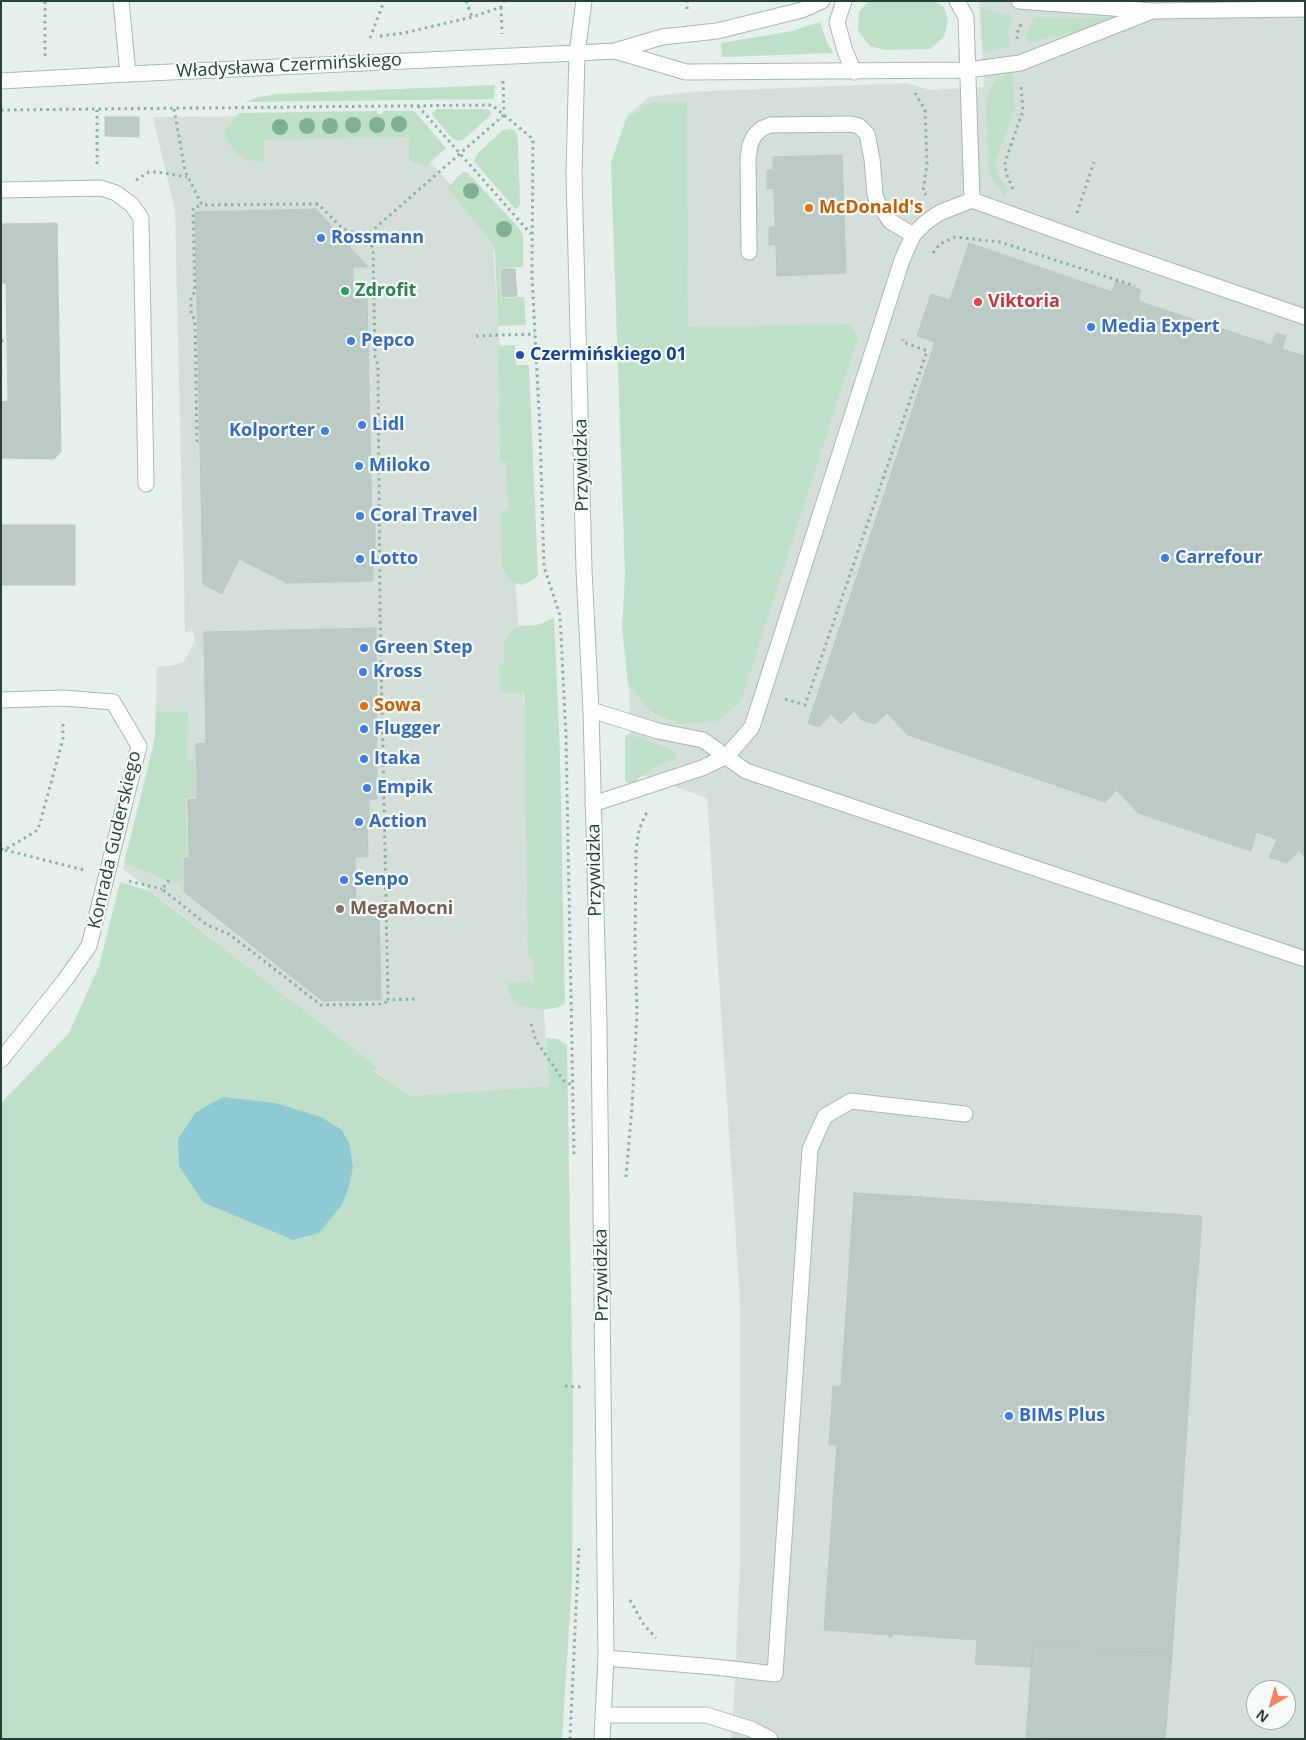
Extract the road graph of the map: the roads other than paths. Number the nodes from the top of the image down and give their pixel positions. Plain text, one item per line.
1 (121, 1) edge
2 (584, 1) edge
3 (822, 1) edge
4 (844, 1) edge
5 (957, 1) edge
6 (1020, 2) edge
7 (1305, 9) edge
8 (1152, 11) junction
9 (615, 51) junction
10 (577, 53) junction
11 (967, 70) junction
12 (854, 72) junction
13 (128, 74) junction
14 (1, 81) edge
15 (1, 190) edge
16 (972, 200) junction
17 (913, 235) junction
18 (749, 252) dead end
19 (1305, 317) edge
20 (146, 484) dead end
21 (1, 700) edge
22 (591, 710) junction
23 (728, 756) junction
24 (594, 804) junction
25 (1305, 959) edge
26 (1, 1060) edge
27 (965, 1114) dead end
28 (606, 1658) junction
29 (603, 1714) junction
30 (602, 1739) edge
31 (770, 1739) edge

1 - 13 street
2 - 10 street, Przywidzka
3 - 9 street
4 - 12 street
5 - 11 street
6 - 8 street
7 - 8 street
8 - 11 street
9 - 10 street, Władysława Czermińskiego
9 - 12 street
10 - 13 street, Władysława Czermińskiego
10 - 22 street, Przywidzka
11 - 12 street
11 - 16 street
13 - 14 street, Władysława Czermińskiego
15 - 20 street
16 - 17 street
16 - 19 street
17 - 18 street
17 - 23 street
21 - 26 street, Konrada Guderskiego
22 - 23 street
22 - 24 street, Przywidzka
23 - 24 street
23 - 25 street
24 - 28 street, Przywidzka
27 - 28 street
28 - 29 street, Przywidzka
29 - 30 street, Przywidzka
29 - 31 street

